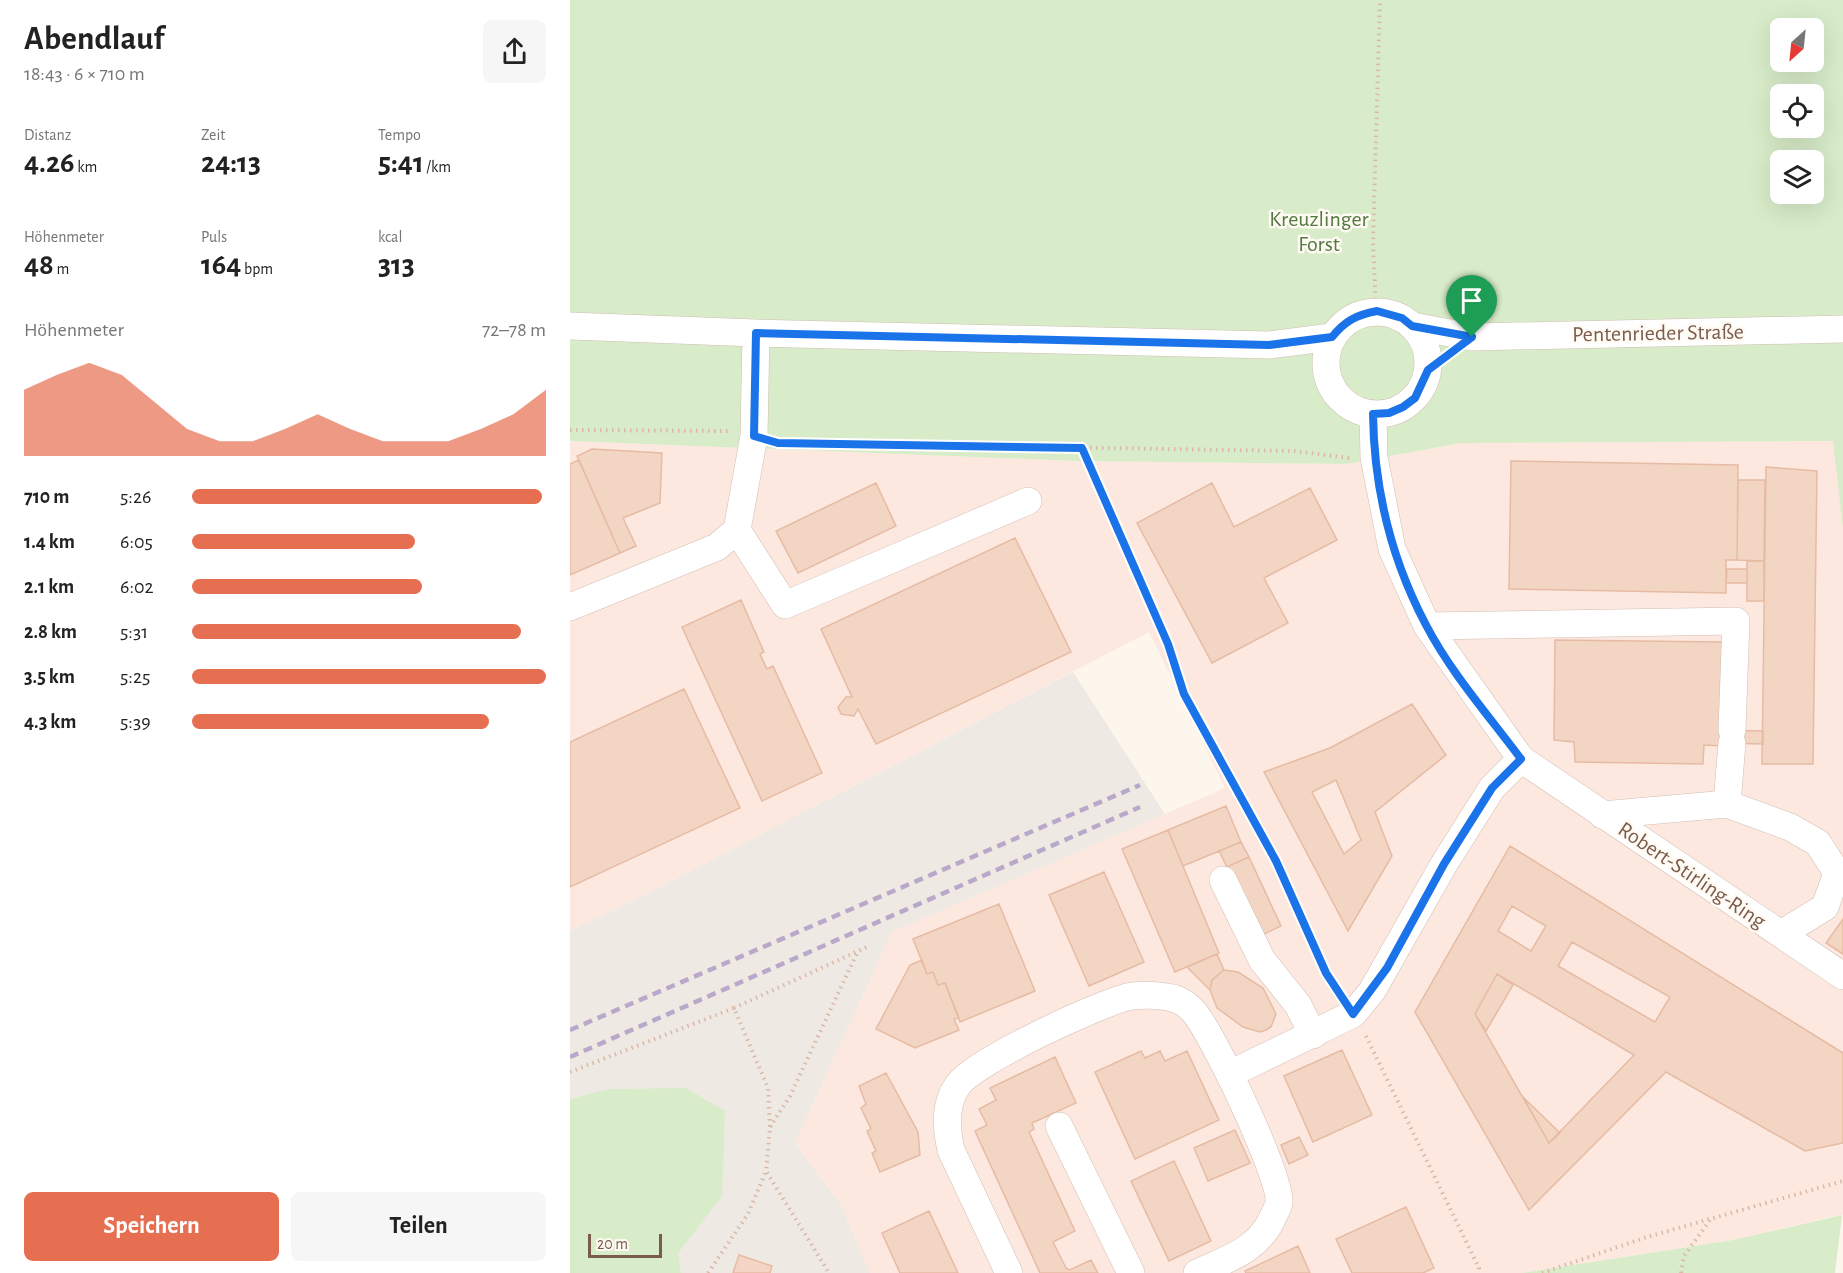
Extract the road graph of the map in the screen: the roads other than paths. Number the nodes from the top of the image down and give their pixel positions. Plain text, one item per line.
1 (570, 326) edge
2 (1412, 326) junction
3 (1843, 330) edge
4 (756, 333) junction
5 (1332, 337) junction
6 (1472, 337) junction
7 (1269, 345) junction
8 (1428, 370) junction
9 (1326, 373) junction
10 (1373, 414) junction
11 (1028, 501) dead end
12 (737, 530) junction
13 (570, 608) edge
14 (1426, 626) junction
15 (1521, 759) junction
16 (1727, 804) junction
17 (1602, 816) junction
18 (1223, 880) dead end
19 (1781, 934) junction
20 (1843, 976) edge
21 (1313, 1035) junction
22 (1230, 1074) junction
23 (1059, 1126) dead end
24 (1009, 1273) edge
25 (1131, 1273) edge
26 (1197, 1273) edge

1 - 4 street
2 - 5 street, Pentenrieder Straße
2 - 6 street, Pentenrieder Straße
2 - 8 street
3 - 6 street, Pentenrieder Straße
4 - 7 street
4 - 12 street
5 - 7 street
5 - 9 street
6 - 8 street
7 - 9 street
8 - 10 street
9 - 10 street
10 - 14 street, Robert-Stirling-Ring
11 - 12 street
12 - 13 street
14 - 15 street, Robert-Stirling-Ring
14 - 16 street
15 - 17 street, Robert-Stirling-Ring
15 - 21 street
16 - 17 street, Robert-Stirling-Ring
16 - 19 street, Robert-Stirling-Ring
17 - 19 street, Robert-Stirling-Ring
18 - 21 street
19 - 20 street, Robert-Stirling-Ring
21 - 22 street
22 - 24 street
22 - 26 street
23 - 25 street

